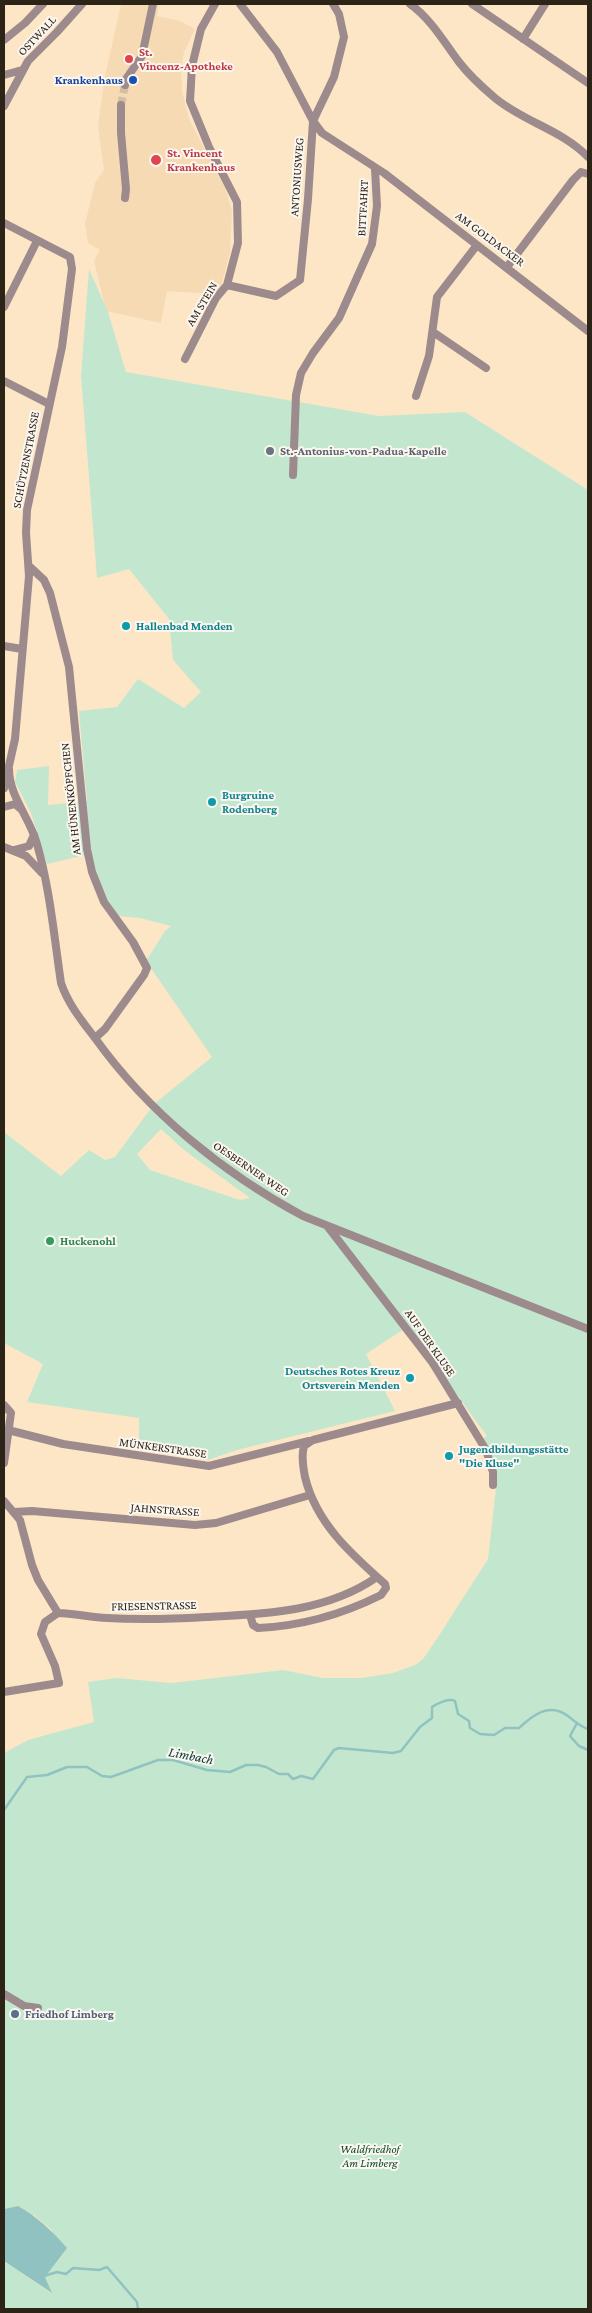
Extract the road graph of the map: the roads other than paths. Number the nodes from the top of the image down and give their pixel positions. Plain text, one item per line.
1 (43, 4) edge
2 (82, 4) edge
3 (153, 4) edge
4 (215, 4) edge
5 (240, 4) edge
6 (333, 4) edge
7 (410, 4) edge
8 (472, 4) edge
9 (545, 4) edge
10 (523, 38) junction
11 (4, 40) edge
12 (22, 70) junction
13 (4, 75) edge
14 (588, 83) edge
15 (125, 85) tunnel mouth
16 (122, 105) tunnel mouth
17 (4, 106) edge
18 (313, 121) junction
19 (588, 157) edge
20 (376, 169) junction
21 (588, 174) edge
22 (125, 198) dead end
23 (4, 223) edge
24 (37, 241) junction
25 (477, 245) junction
26 (507, 267) junction
27 (227, 285) junction
28 (4, 307) edge
29 (588, 331) edge
30 (432, 332) junction
31 (185, 359) dead end
32 (486, 368) dead end
33 (4, 381) edge
34 (416, 396) dead end
35 (49, 404) junction
36 (293, 475) dead end
37 (29, 566) junction
38 (4, 646) edge
39 (22, 649) junction
40 (9, 769) junction
41 (4, 788) edge
42 (4, 807) edge
43 (25, 813) junction
44 (34, 834) junction
45 (7, 847) edge
46 (46, 880) junction
47 (95, 1038) junction
48 (326, 1226) junction
49 (588, 1329) edge
50 (458, 1403) junction
51 (4, 1405) edge
52 (8, 1430) junction
53 (312, 1441) junction
54 (4, 1463) edge
55 (493, 1485) dead end
56 (310, 1495) junction
57 (4, 1501) edge
58 (14, 1512) junction
59 (377, 1577) junction
60 (58, 1613) junction
61 (250, 1615) junction
62 (4, 1692) edge
63 (4, 1994) edge
64 (38, 2008) dead end

1 - 11 street
2 - 12 street, OSTWALL
3 - 15 street
4 - 27 street, AM STEIN
5 - 18 street, BITTFAHRT
6 - 18 street, ANTONIUSWEG
7 - 19 street
8 - 10 street
9 - 10 street
10 - 14 street
12 - 13 street, OSTWALL
12 - 17 street
16 - 22 street
18 - 20 street, BITTFAHRT
18 - 27 street, ANTONIUSWEG
20 - 25 street, AM GOLDACKER
20 - 36 street, BITTFAHRT
21 - 26 street
23 - 24 street
24 - 28 street
24 - 35 street, SCHÜTZENSTRASSE
25 - 26 street, AM GOLDACKER
25 - 30 street
26 - 29 street, AM GOLDACKER
27 - 31 street, AM STEIN
30 - 32 street
30 - 34 street
33 - 35 street
35 - 37 street, SCHÜTZENSTRASSE
37 - 39 street, SCHÜTZENSTRASSE
37 - 47 street, AM HÜNENKÖPFCHEN
38 - 39 street
39 - 40 street, SCHÜTZENSTRASSE
40 - 41 street, SCHÜTZENSTRASSE
40 - 43 street, OESBERNER WEG
42 - 43 street
43 - 44 street, OESBERNER WEG
44 - 45 street, OESBERNER WEG
44 - 46 street, OESBERNER WEG
45 - 46 street, OESBERNER WEG
46 - 47 street, OESBERNER WEG
47 - 48 street, OESBERNER WEG
48 - 49 street, OESBERNER WEG
48 - 50 street, AUF DER KLUSE
50 - 53 street, MÜNKERSTRASSE
50 - 55 street, AUF DER KLUSE
51 - 52 street
52 - 53 street, MÜNKERSTRASSE
52 - 54 street
53 - 56 street
56 - 58 street, JAHNSTRASSE
56 - 59 street
57 - 58 street
58 - 60 street
59 - 61 street, FRIESENSTRASSE
59 - 61 street
60 - 61 street, FRIESENSTRASSE
60 - 62 street
63 - 64 street

